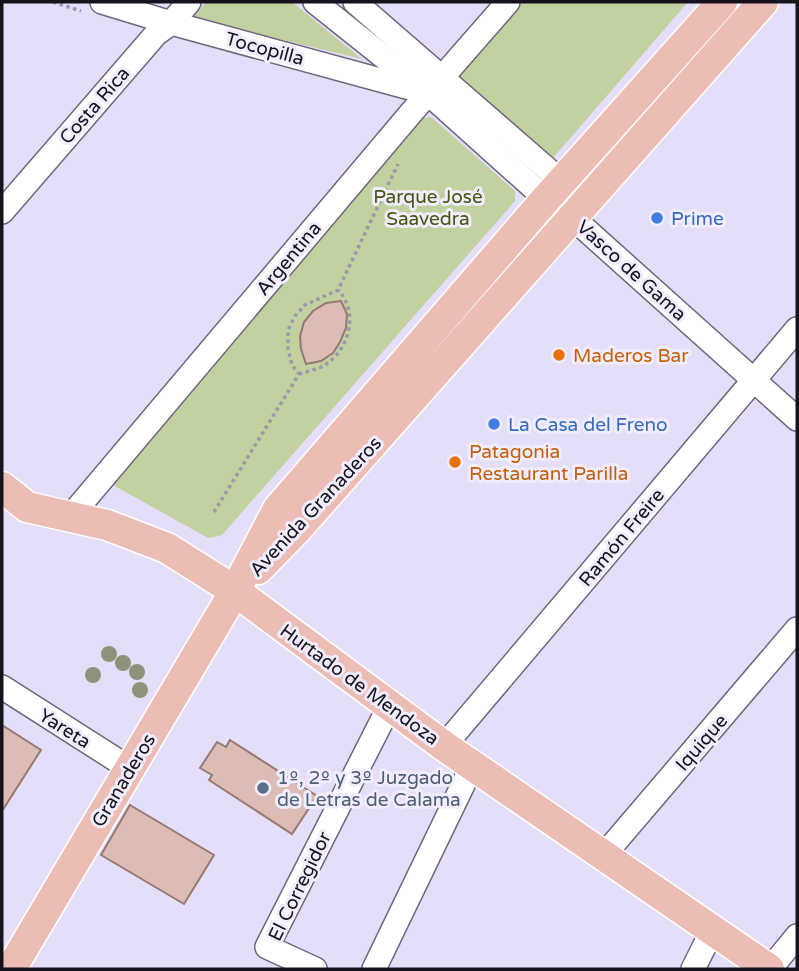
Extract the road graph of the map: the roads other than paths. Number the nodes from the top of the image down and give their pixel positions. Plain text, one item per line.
1 (102, 2) edge
2 (188, 2) edge
3 (315, 2) edge
4 (355, 2) edge
5 (508, 2) edge
6 (722, 2) edge
7 (763, 2) edge
8 (171, 23) junction
9 (435, 84) junction
10 (554, 191) junction
11 (2, 212) edge
12 (573, 219) junction
13 (797, 329) edge
14 (754, 380) junction
15 (797, 419) edge
16 (2, 487) edge
17 (70, 517) junction
18 (235, 592) junction
19 (797, 629) edge
20 (2, 687) edge
21 (390, 705) junction
22 (444, 746) junction
23 (472, 764) junction
24 (129, 768) junction
25 (604, 855) junction
26 (712, 931) junction
27 (797, 936) edge
28 (11, 969) edge
29 (315, 969) edge
30 (374, 969) edge
31 (694, 969) edge
32 (770, 969) edge

1 - 8 street, Tocopilla
2 - 8 street, Costa Rica
3 - 9 street
4 - 9 street
5 - 9 street, Argentina
6 - 10 main road, Avenida Granaderos
7 - 12 main road, Avenida Granaderos
8 - 9 street, Tocopilla
8 - 11 street, Costa Rica
9 - 10 street
9 - 17 street, Argentina
10 - 12 street, Vasco de Gama
10 - 18 main road, Avenida Granaderos
12 - 14 street, Vasco de Gama
12 - 18 main road, Avenida Granaderos
13 - 14 street, Ramón Freire
14 - 15 street, Vasco de Gama
14 - 22 street, Ramón Freire
16 - 17 main road, Hurtado de Mendoza
17 - 18 main road, Hurtado de Mendoza
18 - 21 main road, Hurtado de Mendoza
18 - 24 main road, Granaderos
19 - 25 street, Iquique
20 - 24 street, Yareta
21 - 22 main road, Hurtado de Mendoza
21 - 29 street, El Corregidor
22 - 23 main road, Hurtado de Mendoza
23 - 25 main road, Hurtado de Mendoza
23 - 30 street
24 - 28 main road, Granaderos
25 - 26 main road, Hurtado de Mendoza
26 - 31 street
26 - 32 main road, Hurtado de Mendoza
27 - 32 street

